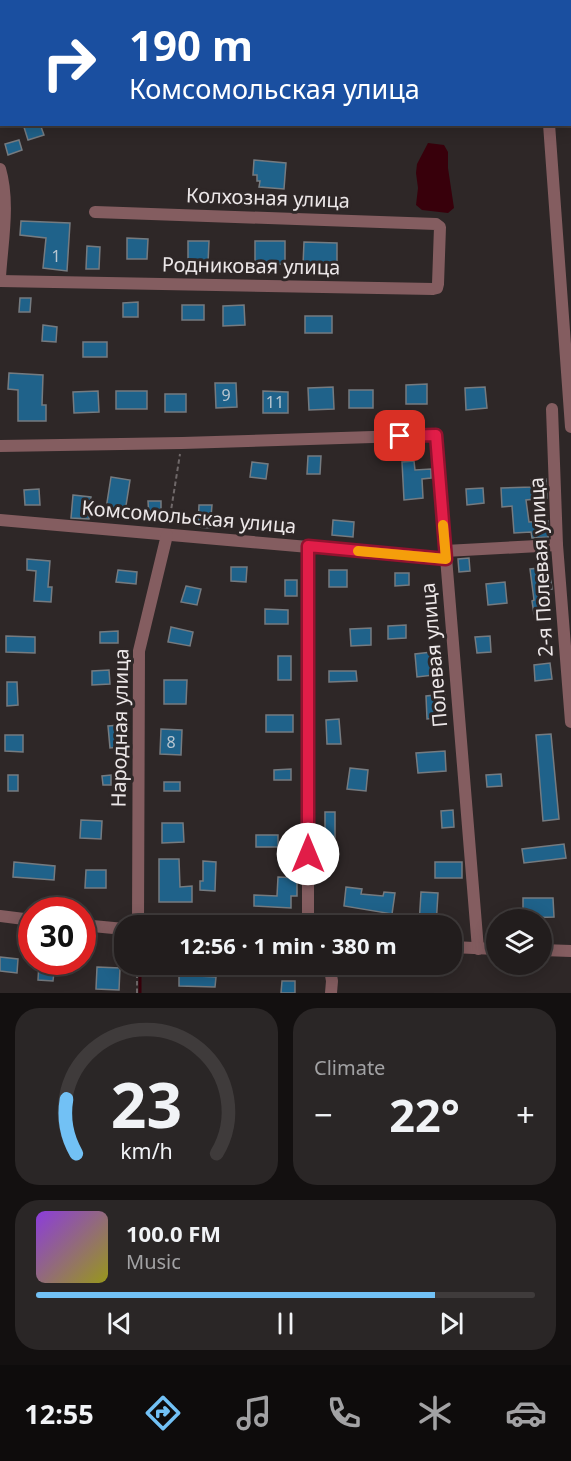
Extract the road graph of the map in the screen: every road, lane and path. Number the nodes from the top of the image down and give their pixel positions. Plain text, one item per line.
1 (549, 126) edge
2 (0, 169) edge
3 (3, 200) edge
4 (95, 212) dead end
5 (439, 225) joint
6 (0, 279) edge
7 (552, 409) dead end
8 (571, 427) edge
9 (182, 443) junction
10 (0, 446) edge
11 (0, 520) edge
12 (167, 534) junction
13 (557, 545) junction
14 (308, 546) junction
15 (445, 555) junction
16 (569, 673) edge
17 (571, 722) edge
18 (138, 915) edge
19 (308, 915) edge
20 (0, 916) edge
21 (18, 918) edge
22 (96, 926) edge
23 (114, 928) edge
24 (462, 948) edge
25 (478, 949) junction
26 (486, 949) edge
27 (552, 950) edge
28 (571, 951) edge
29 (137, 975) edge
30 (331, 975) edge
31 (137, 993) edge
32 (331, 993) edge

1 - 8 street
2 - 3 street
3 - 6 street
4 - 5 street, Колхозная улица
5 - 6 street, Родниковая улица
7 - 13 street, 2-я Полевая улица
9 - 10 street, Полевая улица
9 - 12 path
9 - 15 street, Полевая улица
11 - 12 street, Комсомольская улица
12 - 14 street, Комсомольская улица
12 - 18 street, Народная улица
13 - 15 street, Комсомольская улица
13 - 16 street, 2-я Полевая улица
14 - 15 street, Комсомольская улица
14 - 19 street
15 - 25 street, Полевая улица
16 - 17 street, 2-я Полевая улица
20 - 21 street
22 - 23 street
24 - 25 street
25 - 26 street
27 - 28 street
29 - 31 path
30 - 32 street

